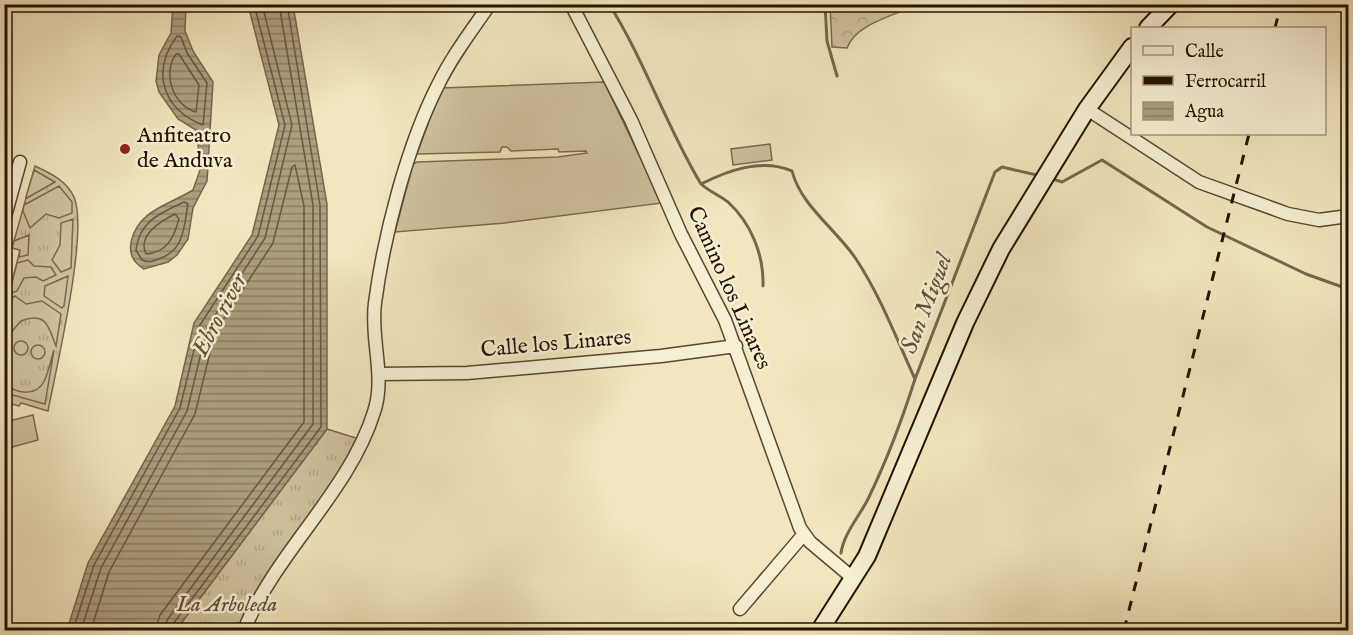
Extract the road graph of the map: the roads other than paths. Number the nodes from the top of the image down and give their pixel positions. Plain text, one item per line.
1 (490, 4) edge
2 (571, 4) edge
3 (1171, 4) edge
4 (1149, 27) edge
5 (1131, 48) edge
6 (1087, 110) junction
7 (20, 162) dead end
8 (1348, 216) edge
9 (4, 220) edge
10 (736, 346) junction
11 (379, 374) junction
12 (804, 534) junction
13 (854, 579) junction
14 (741, 609) dead end
15 (244, 630) edge
16 (820, 630) edge

1 - 11 street
2 - 10 street, Camino los Linares
3 - 4 main road
5 - 6 main road
6 - 8 street
6 - 13 main road
7 - 9 street
10 - 11 street, Calle los Linares
10 - 12 street, Camino los Linares
11 - 15 street
12 - 13 street, Camino los Linares
12 - 14 street
13 - 16 main road

